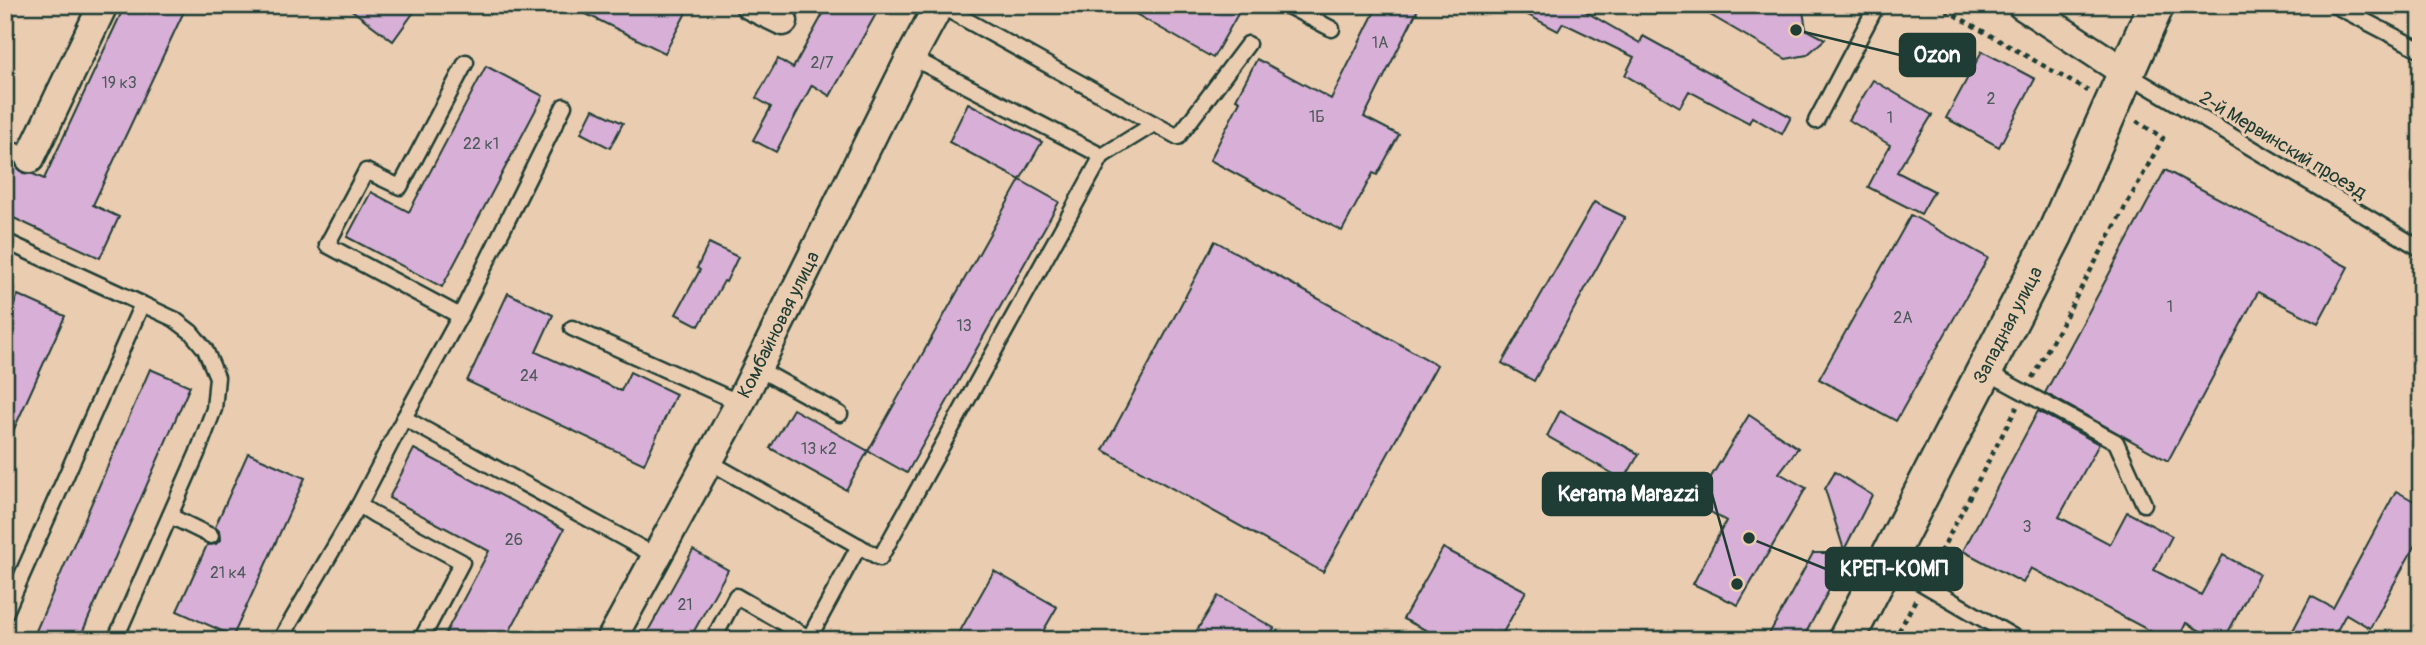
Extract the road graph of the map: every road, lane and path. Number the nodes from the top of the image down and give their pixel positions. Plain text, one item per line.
1 (103, 5) edge
2 (750, 5) edge
3 (939, 5) edge
4 (1286, 5) edge
5 (1877, 5) edge
6 (2022, 5) edge
7 (2156, 5) edge
8 (2334, 5) edge
9 (788, 13) edge
10 (1332, 29) dead end
11 (1248, 44) dead end
12 (2421, 50) edge
13 (911, 57) junction
14 (466, 62) dead end
15 (2126, 73) junction
16 (564, 106) dead end
17 (1816, 121) dead end
18 (1154, 124) junction
19 (5, 146) edge
20 (1102, 156) junction
21 (30, 158) joint
22 (8, 243) edge
23 (2421, 249) edge
24 (5, 259) edge
25 (142, 304) junction
26 (460, 316) junction
27 (572, 328) dead end
28 (757, 368) junction
29 (1985, 371) junction
30 (740, 402) junction
31 (840, 414) dead end
32 (404, 418) junction
33 (708, 461) junction
34 (2144, 504) dead end
35 (359, 505) junction
36 (170, 516) junction
37 (211, 536) dead end
38 (859, 546) junction
39 (656, 556) junction
40 (1886, 563) junction
41 (5, 614) edge
42 (808, 639) edge
43 (115, 640) edge
44 (280, 640) edge
45 (421, 640) edge
46 (611, 640) edge
47 (713, 640) edge
48 (1846, 640) edge
49 (2019, 640) edge

1 - 21 street
2 - 9 street
3 - 13 street, Комбайновая улица
3 - 18 lane
4 - 10 lane
5 - 17 lane
6 - 15 street
7 - 15 street, Западная улица
8 - 12 lane
11 - 18 lane
13 - 20 lane
13 - 28 street, Комбайновая улица
14 - 26 lane
15 - 23 lane, 2-й Мервинский проезд
15 - 29 street, Западная улица
16 - 26 lane
18 - 20 lane
19 - 21 lane
20 - 38 lane
22 - 24 lane
22 - 25 lane
25 - 36 lane
25 - 41 lane
26 - 32 lane
27 - 30 lane
28 - 30 street, Комбайновая улица
28 - 31 lane
29 - 34 lane
29 - 40 street, Западная улица
30 - 33 street, Комбайновая улица
32 - 35 lane
32 - 39 lane
33 - 38 lane
33 - 39 street, Комбайновая улица
35 - 44 lane
35 - 45 lane
36 - 37 lane
36 - 43 lane
38 - 42 lane
39 - 46 street, Комбайновая улица
40 - 48 street, Западная улица
40 - 49 lane
42 - 47 lane

